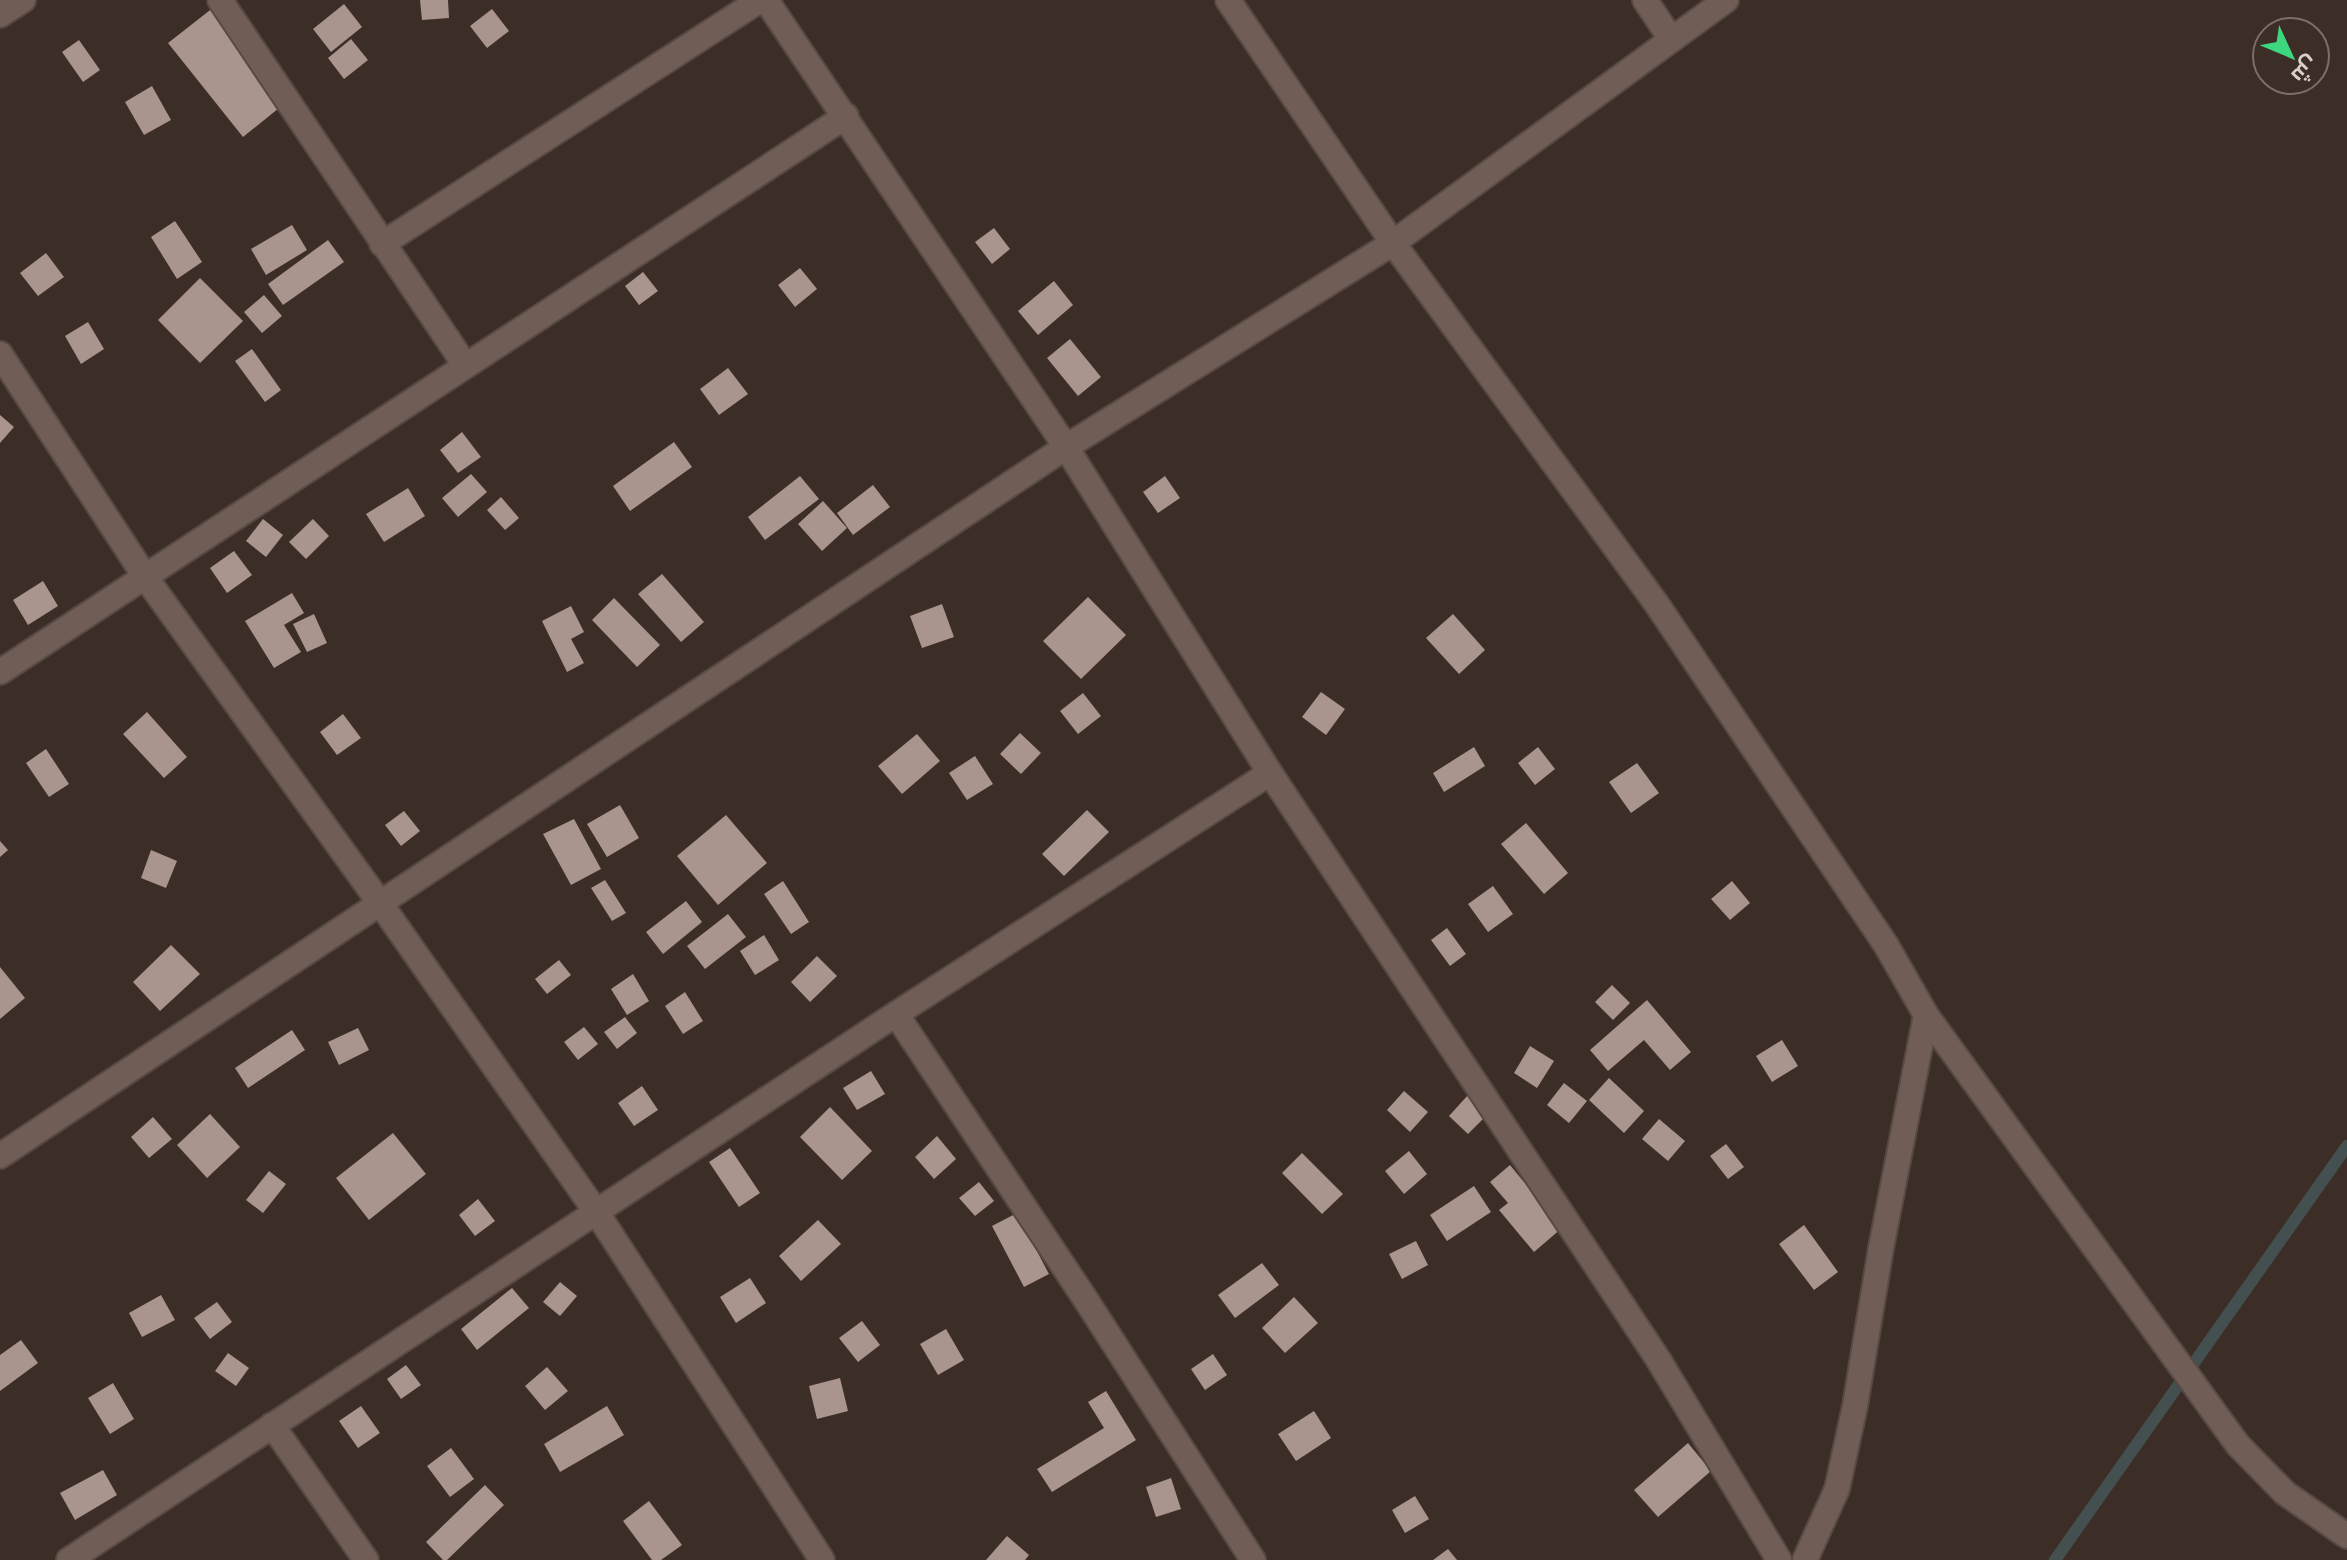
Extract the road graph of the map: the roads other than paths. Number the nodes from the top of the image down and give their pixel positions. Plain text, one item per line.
1 (23, 0) edge
2 (220, 0) edge
3 (763, 0) edge
4 (1228, 0) edge
5 (1645, 0) edge
6 (1726, 0) edge
7 (0, 15) edge
8 (1671, 39) junction
9 (846, 116) junction
10 (1393, 243) junction
11 (382, 244) junction
12 (0, 354) edge
13 (465, 365) junction
14 (1066, 447) junction
15 (146, 578) junction
16 (0, 672) edge
17 (1270, 773) junction
18 (380, 903) junction
19 (896, 1014) junction
20 (1926, 1015) junction
21 (0, 1156) edge
22 (597, 1213) junction
23 (272, 1425) junction
24 (2347, 1536) edge
25 (69, 1560) edge
26 (366, 1560) edge
27 (822, 1560) edge
28 (1253, 1560) edge
29 (1779, 1560) edge
30 (1805, 1560) edge

1 - 7 street
2 - 11 street
3 - 9 street
3 - 11 street
4 - 10 street
5 - 8 street
6 - 8 street
8 - 10 street
9 - 13 street
9 - 14 street
10 - 14 street
10 - 20 street
11 - 13 street
12 - 15 street
13 - 15 street
14 - 17 street
14 - 18 street
15 - 16 street
15 - 18 street
17 - 19 street
17 - 29 street
18 - 21 street
18 - 22 street
19 - 22 street
19 - 28 street
20 - 24 street
20 - 30 street
22 - 23 street
22 - 27 street
23 - 25 street
23 - 26 street

